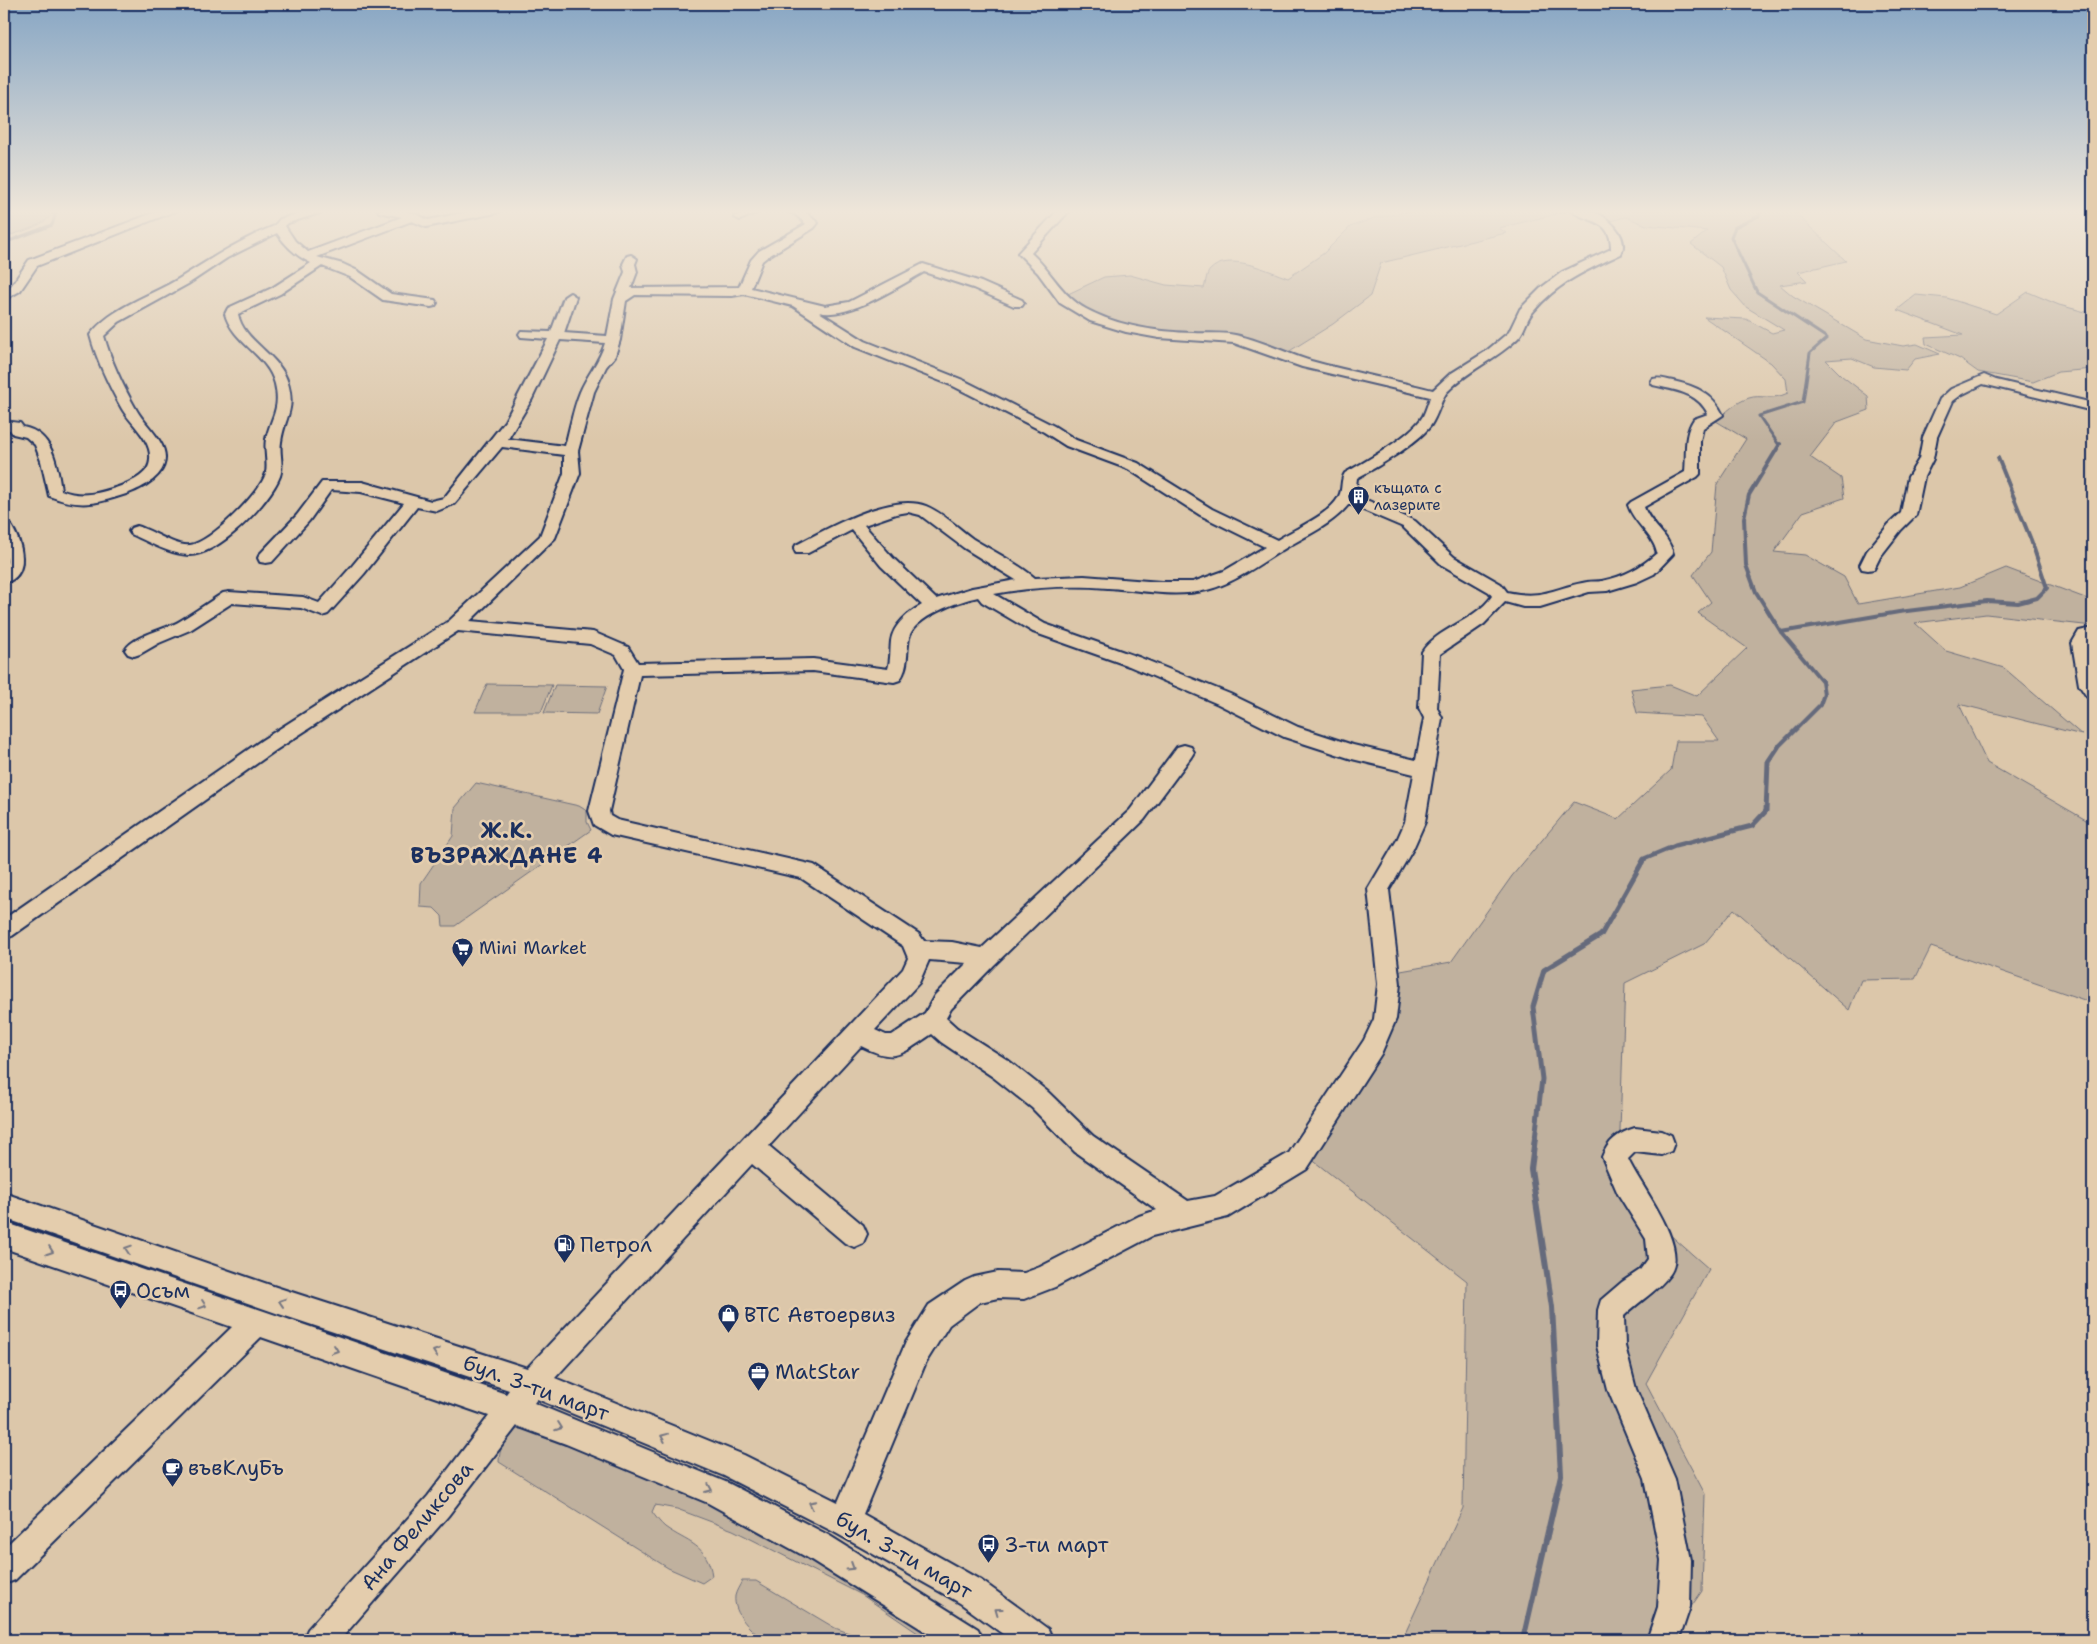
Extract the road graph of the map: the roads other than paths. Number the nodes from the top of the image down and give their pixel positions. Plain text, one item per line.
1 (17, 287) edge
2 (173, 287) edge
3 (282, 287) edge
4 (372, 287) edge
5 (625, 287) edge
6 (745, 287) edge
7 (888, 287) edge
8 (982, 287) edge
9 (1052, 287) edge
10 (1550, 287) edge
11 (744, 290) junction
12 (4, 296) edge
13 (570, 297) dead end
14 (620, 300) junction
15 (431, 303) dead end
16 (1018, 303) dead end
17 (799, 305) junction
18 (526, 334) dead end
19 (556, 336) junction
20 (614, 340) junction
21 (1658, 382) dead end
22 (1437, 395) junction
23 (2093, 407) edge
24 (4, 425) edge
25 (498, 442) junction
26 (571, 452) junction
27 (1347, 496) junction
28 (413, 502) junction
29 (855, 524) junction
30 (4, 527) edge
31 (138, 531) dead end
32 (1277, 546) junction
33 (802, 549) dead end
34 (266, 558) dead end
35 (1868, 565) dead end
36 (4, 578) edge
37 (1030, 583) junction
38 (983, 592) junction
39 (1501, 596) junction
40 (933, 606) junction
41 (455, 625) junction
42 (2093, 634) edge
43 (134, 650) dead end
44 (633, 669) junction
45 (2093, 692) edge
46 (1184, 752) dead end
47 (1423, 769) junction
48 (4, 930) edge
49 (919, 951) junction
50 (986, 958) junction
51 (933, 1020) junction
52 (859, 1033) junction
53 (1662, 1143) dead end
54 (752, 1148) junction
55 (4, 1205) edge
56 (1185, 1214) junction
57 (854, 1234) dead end
58 (4, 1235) edge
59 (256, 1323) junction
60 (532, 1383) junction
61 (513, 1410) junction
62 (845, 1521) junction
63 (4, 1569) edge
64 (319, 1640) edge
65 (967, 1640) edge
66 (1037, 1640) edge
67 (1663, 1640) edge

1 - 12 street
2 - 24 street
3 - 31 street
4 - 15 street
5 - 14 street
6 - 11 street
7 - 17 street
8 - 16 street
9 - 22 street
10 - 22 street
11 - 14 street
11 - 17 street
13 - 19 street
14 - 20 street
17 - 32 street
18 - 19 street
19 - 20 street
19 - 25 street
20 - 26 street
21 - 39 street
22 - 27 street
23 - 35 street
25 - 26 street
25 - 28 street
26 - 41 street
27 - 32 street
27 - 39 street
28 - 34 street
28 - 43 street
29 - 33 street
29 - 37 street
29 - 40 street
30 - 36 street
32 - 37 street
37 - 38 street
38 - 40 street
38 - 47 street
39 - 47 street
40 - 44 street
41 - 44 street
41 - 48 street
42 - 45 street
44 - 49 street
46 - 50 street
47 - 56 street
49 - 50 street
49 - 52 street, Ана Феликсова
50 - 51 street
51 - 52 street
51 - 56 street
52 - 54 street, Ана Феликсова
53 - 67 street
54 - 57 street
54 - 60 street, Ана Феликсова
60 -> 55 street, бул. 3-ти март
56 - 62 street
58 -> 59 street, бул. 3-ти март
59 -> 61 street, бул. 3-ти март
59 - 63 street
60 - 61 street, Ана Феликсова
62 -> 60 street, бул. 3-ти март
61 - 64 street, Ана Феликсова
61 -> 65 street, бул. 3-ти март
66 -> 62 street, бул. 3-ти март

